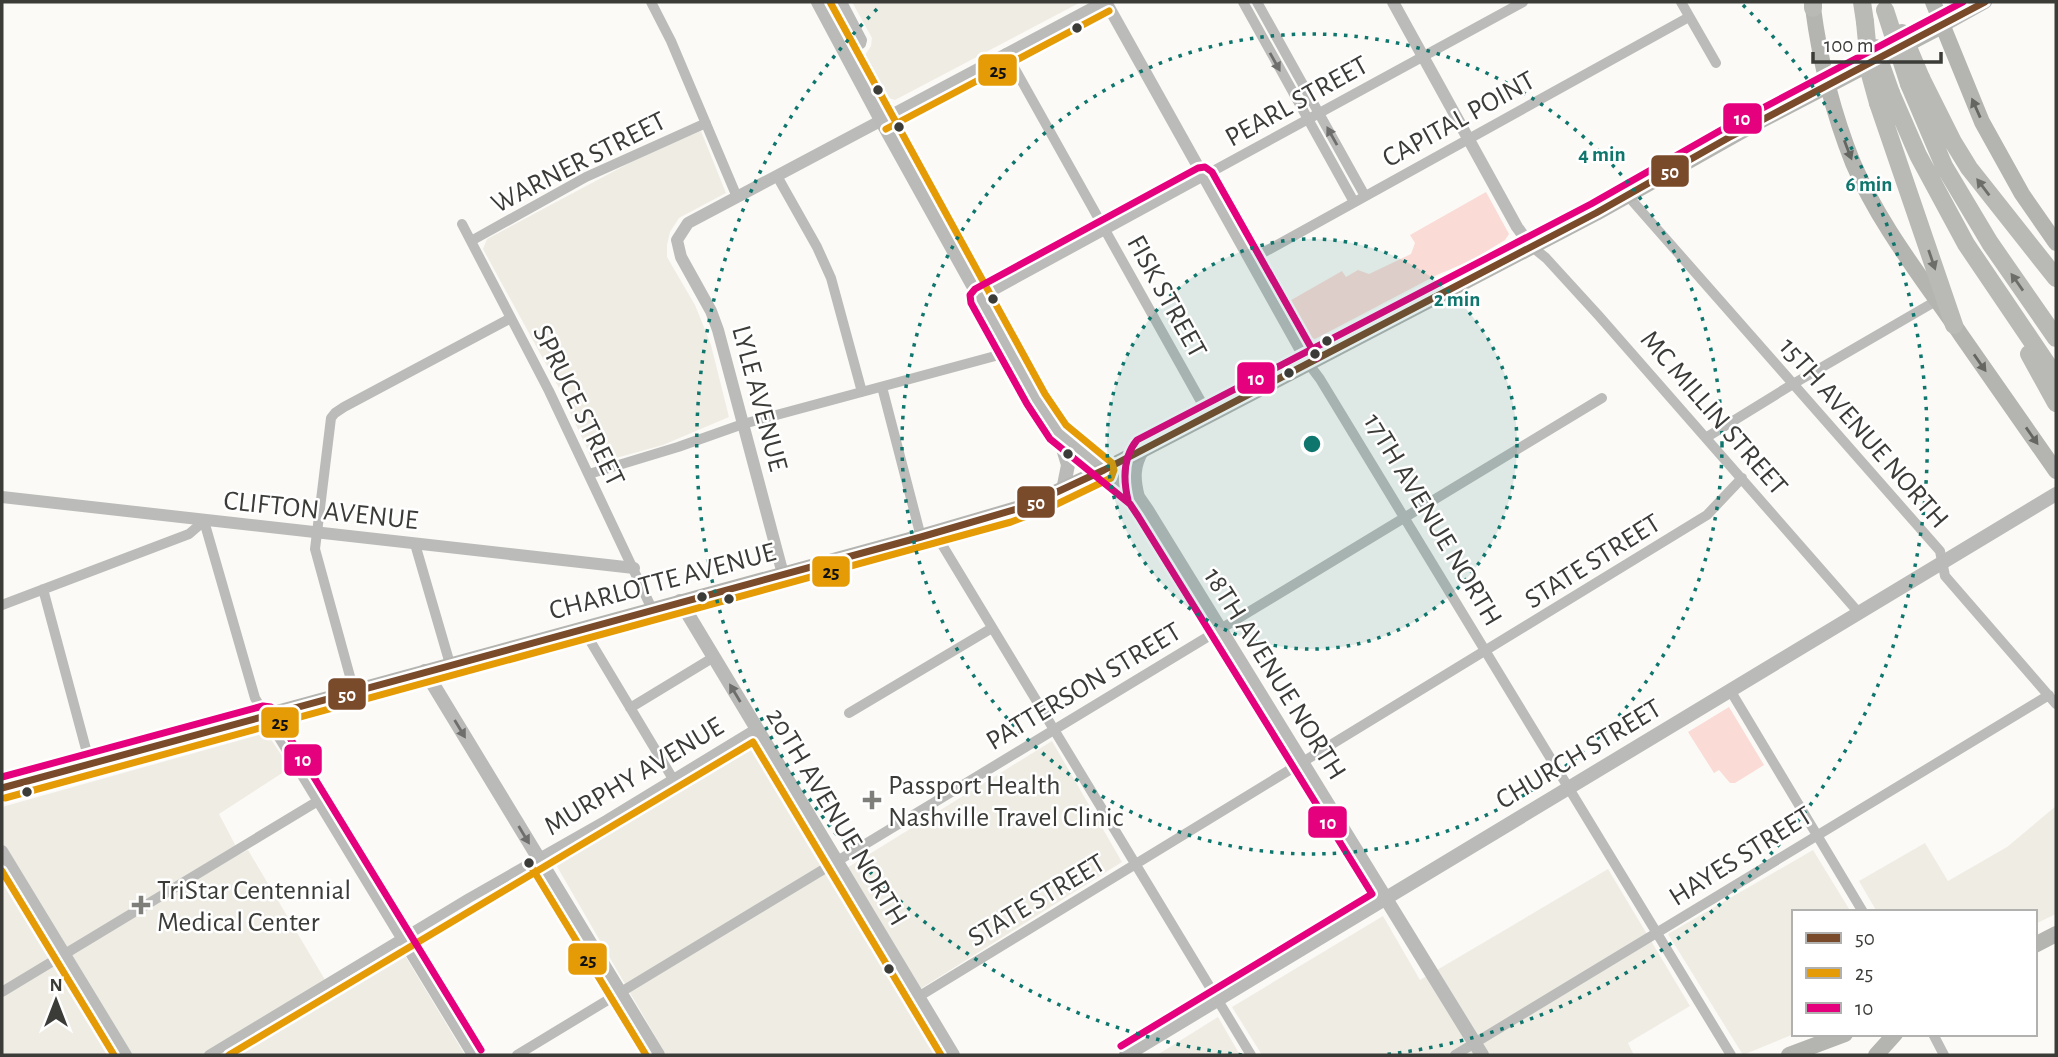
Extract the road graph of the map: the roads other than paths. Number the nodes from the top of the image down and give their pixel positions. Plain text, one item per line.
1 (651, 2) edge
2 (818, 2) edge
3 (842, 2) edge
4 (1105, 2) edge
5 (1243, 2) edge
6 (1257, 2) edge
7 (1393, 2) edge
8 (1523, 2) edge
9 (1681, 2) edge
10 (1862, 2) edge
11 (1933, 2) edge
12 (1985, 2) edge
13 (1813, 4) edge
14 (1884, 6) edge
15 (1689, 17) junction
16 (1942, 26) junction
17 (845, 53) junction
18 (1006, 53) junction
19 (1423, 57) junction
20 (1716, 63) dead end
21 (1915, 81) junction
22 (1828, 85) junction
23 (1885, 98) junction
24 (1320, 113) junction
25 (881, 120) junction
26 (1307, 120) junction
27 (706, 122) junction
28 (1468, 139) junction
29 (777, 176) junction
30 (1203, 177) junction
31 (1365, 196) junction
32 (1628, 196) junction
33 (737, 197) junction
34 (1354, 202) junction
35 (462, 224) dead end
36 (1105, 229) junction
37 (2053, 232) edge
38 (471, 241) junction
39 (1531, 246) junction
40 (1250, 260) junction
41 (2056, 278) edge
42 (980, 298) junction
43 (1936, 301) junction
44 (2035, 308) junction
45 (2009, 309) junction
46 (511, 318) junction
47 (1954, 325) junction
48 (2056, 331) edge
49 (2056, 338) edge
50 (1010, 352) junction
51 (1308, 363) junction
52 (2056, 377) edge
53 (1793, 384) junction
54 (882, 387) junction
55 (862, 392) junction
56 (1602, 398) dead end
57 (2056, 403) edge
58 (1208, 414) junction
59 (743, 424) junction
60 (1058, 432) junction
61 (1707, 437) junction
62 (1143, 449) junction
63 (1104, 470) junction
64 (2056, 471) edge
65 (589, 474) junction
66 (1742, 478) junction
67 (1063, 490) junction
68 (2056, 494) edge
69 (2, 497) edge
70 (1138, 497) junction
71 (1404, 517) junction
72 (204, 521) junction
73 (317, 533) junction
74 (928, 535) junction
75 (415, 544) junction
76 (1943, 563) junction
77 (634, 568) junction
78 (783, 574) junction
79 (43, 589) junction
80 (680, 601) junction
81 (2, 605) edge
82 (652, 609) junction
83 (1859, 613) junction
84 (992, 628) junction
85 (583, 629) junction
86 (1219, 629) junction
87 (1486, 651) junction
88 (714, 657) junction
89 (450, 664) junction
90 (425, 671) junction
91 (1730, 690) junction
92 (354, 691) junction
93 (2049, 695) junction
94 (2056, 704) edge
95 (630, 708) junction
96 (849, 713) dead end
97 (266, 716) junction
98 (757, 728) junction
99 (1054, 730) junction
100 (1302, 763) junction
101 (90, 764) junction
102 (673, 779) junction
103 (1569, 786) junction
104 (2, 788) edge
105 (318, 801) junction
106 (1817, 834) junction
107 (2, 851) edge
108 (538, 858) junction
109 (837, 861) junction
110 (1134, 866) junction
111 (1386, 897) junction
112 (1862, 910) edge
113 (1657, 933) junction
114 (2056, 934) edge
115 (400, 939) junction
116 (2037, 944) edge
117 (64, 954) junction
118 (2, 992) edge
119 (620, 993) junction
120 (918, 997) junction
121 (1217, 1000) junction
122 (1840, 1036) edge
123 (1893, 1036) edge
124 (1934, 1036) edge
125 (1478, 1049) edge
126 (126, 1055) edge
127 (209, 1055) edge
128 (472, 1055) edge
129 (517, 1055) edge
130 (658, 1055) edge
131 (953, 1055) edge
132 (1126, 1055) edge
133 (1251, 1055) edge
134 (1455, 1055) edge
135 (1731, 1055) edge
136 (1789, 1055) edge
137 (1877, 1055) edge
138 (1944, 1055) edge

1 - 27 street
2 - 17 main road
3 - 17 street
4 - 18 street
4 - 30 street, 17TH AVENUE NORTH
5 -> 26 street
6 - 24 street
7 - 19 street
8 - 19 street, PEARL STREET
9 - 15 street
10 - 23 highway, bridge
11 - 16 main road
12 - 16 main road
13 - 22 main road
14 - 21 highway, bridge
15 - 20 street
15 - 28 street, CAPITAL POINT
16 - 22 main road, CHARLOTTE AVENUE
37 -> 16 main road
17 - 25 main road
18 - 25 street
18 - 36 street, FISK STREET
19 - 24 street, PEARL STREET
19 - 28 street
41 -> 21 highway
44 -> 21 highway
22 - 32 main road, CHARLOTTE AVENUE
22 -> 43 main road
23 - 45 highway
23 -> 47 highway
24 - 26 street, PEARL STREET
31 -> 24 street
25 - 29 street
25 - 42 main road
26 - 30 street, PEARL STREET
26 - 34 street
27 - 33 street
27 - 38 street, WARNER STREET
28 - 31 street, CAPITAL POINT
28 - 39 street
29 - 33 street
29 - 55 street
30 - 36 street, PEARL STREET
30 - 40 street, 17TH AVENUE NORTH
31 - 34 street, CAPITAL POINT
32 - 39 main road, CHARLOTTE AVENUE
32 - 53 street, 15TH AVENUE NORTH
33 - 59 street, LYLE AVENUE
34 - 40 street, CAPITAL POINT
35 - 38 street, SPRUCE STREET
36 - 42 street, PEARL STREET
36 - 58 street, FISK STREET
38 - 46 street, SPRUCE STREET
39 - 51 main road, CHARLOTTE AVENUE
39 - 61 street, MC MILLIN STREET
40 - 51 street, 17TH AVENUE NORTH
42 - 50 main road
43 - 47 main road
43 - 53 street
44 - 48 highway
44 - 49 highway
45 - 52 highway
45 - 57 highway
46 - 65 street, SPRUCE STREET
46 - 73 street
47 -> 64 main road
50 - 54 street
50 - 60 main road
51 - 58 main road, CHARLOTTE AVENUE
51 - 71 street, 17TH AVENUE NORTH
53 - 61 street
53 - 76 street, 15TH AVENUE NORTH
54 - 55 street
54 - 74 street
55 - 59 street
56 - 71 street, PATTERSON STREET
58 - 62 main road, CHARLOTTE AVENUE
59 - 65 street
59 - 78 street, LYLE AVENUE
60 - 63 main road, 18TH AVENUE NORTH
60 - 67 main road
61 - 66 street, MC MILLIN STREET
62 - 63 main road, CHARLOTTE AVENUE
62 - 70 main road
63 - 67 main road, CHARLOTTE AVENUE
63 - 70 main road, 18TH AVENUE NORTH
65 - 77 street, SPRUCE STREET
66 - 83 street, MC MILLIN STREET
66 - 87 street, STATE STREET
67 - 74 main road, CHARLOTTE AVENUE
68 - 76 main road, CHURCH STREET
69 - 72 street, CLIFTON AVENUE
70 - 86 main road, 18TH AVENUE NORTH
71 - 86 street, PATTERSON STREET
71 - 87 street, 17TH AVENUE NORTH
72 - 73 street, CLIFTON AVENUE
72 - 79 street
72 - 97 street
73 - 75 street, CLIFTON AVENUE
73 - 92 street
74 - 78 main road, CHARLOTTE AVENUE
74 - 84 street
75 - 77 street, CLIFTON AVENUE
75 - 89 street
76 - 83 main road, CHURCH STREET
76 - 93 street, 15TH AVENUE NORTH
77 - 82 street, SPRUCE STREET
78 - 80 main road, CHARLOTTE AVENUE
79 - 81 street
79 - 101 street
80 - 82 main road, CHARLOTTE AVENUE
80 - 88 main road, 20TH AVENUE NORTH
82 - 85 main road, CHARLOTTE AVENUE
83 - 91 main road, CHURCH STREET
84 - 96 street
84 - 99 street
85 - 89 main road, CHARLOTTE AVENUE
85 - 95 street
86 - 99 street, PATTERSON STREET
86 - 100 main road, 18TH AVENUE NORTH
87 - 100 street, STATE STREET
87 - 103 street, 17TH AVENUE NORTH
88 - 95 street
98 -> 88 main road, 20TH AVENUE NORTH
89 - 90 main road, CHARLOTTE AVENUE
90 - 92 main road, CHARLOTTE AVENUE
90 -> 108 main road
91 - 103 main road, CHURCH STREET
91 - 106 street
92 - 97 main road, CHARLOTTE AVENUE
93 - 94 street, 15TH AVENUE NORTH
93 - 106 street, HAYES STREET
95 - 102 street
97 - 101 main road, CHARLOTTE AVENUE
97 - 105 street
98 - 102 street, MURPHY AVENUE
98 - 109 main road, 20TH AVENUE NORTH
99 - 109 street, PATTERSON STREET
99 - 110 street
100 - 110 street, STATE STREET
100 - 111 main road, 18TH AVENUE NORTH
101 - 104 main road, CHARLOTTE AVENUE
102 - 108 street, MURPHY AVENUE
103 - 111 main road, CHURCH STREET
103 - 113 street, 17TH AVENUE NORTH
105 - 115 street
105 - 117 street
106 - 112 street
106 - 113 street, HAYES STREET
107 - 117 street
108 - 115 street, MURPHY AVENUE
108 - 119 main road
109 - 119 street, PATTERSON STREET
109 - 120 main road, 20TH AVENUE NORTH
110 - 120 street, STATE STREET
110 - 121 street
111 - 121 main road, CHURCH STREET
111 - 125 main road, 18TH AVENUE NORTH
113 - 125 street, HAYES STREET
113 - 135 street, 17TH AVENUE NORTH
114 - 116 main road
115 - 127 street, MURPHY AVENUE
115 - 128 street
117 - 118 street
117 - 126 street
119 - 129 street, PATTERSON STREET
119 - 130 main road
120 - 131 main road, 20TH AVENUE NORTH
121 - 132 main road, CHURCH STREET
121 - 133 street
122 - 136 main road
123 - 137 main road
124 - 138 street
125 - 134 street, HAYES STREET

